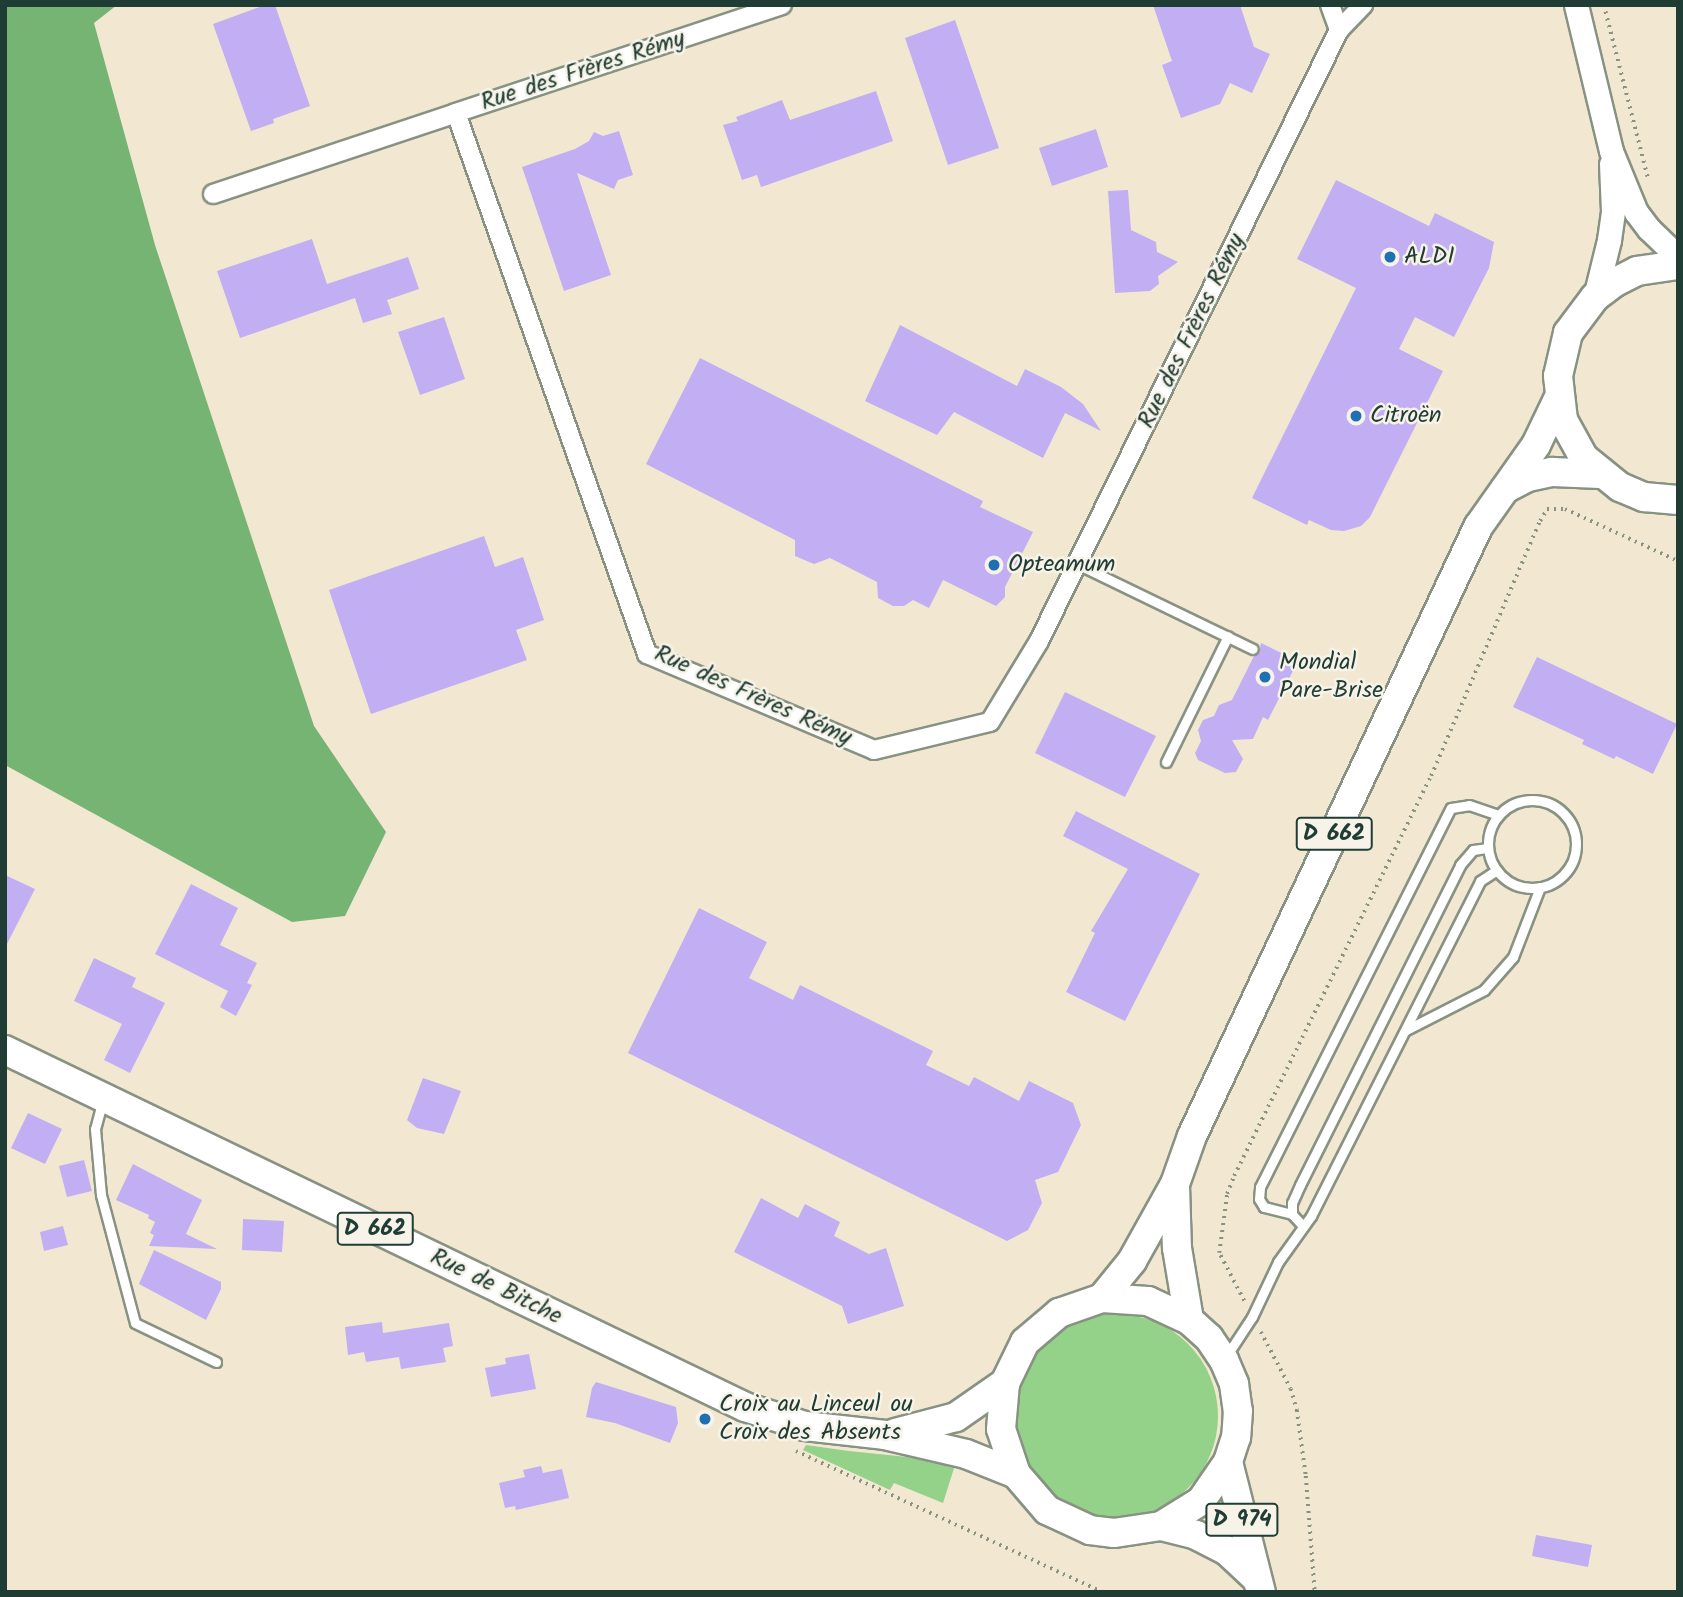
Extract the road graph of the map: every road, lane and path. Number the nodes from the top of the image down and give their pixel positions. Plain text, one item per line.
1 (782, 5) edge
2 (1330, 5) edge
3 (1363, 5) edge
4 (1576, 5) edge
5 (1604, 5) edge
6 (1339, 30) junction
7 (456, 113) junction
8 (1611, 151) junction
9 (1648, 178) dead end
10 (213, 194) dead end
11 (1678, 257) edge
12 (1678, 265) edge
13 (1595, 297) junction
14 (1558, 398) junction
15 (1600, 474) junction
16 (1504, 489) junction
17 (1675, 504) edge
18 (1077, 564) junction
19 (1228, 636) junction
20 (1253, 649) dead end
21 (1166, 762) dead end
22 (1498, 815) junction
23 (1488, 848) junction
24 (1497, 870) junction
25 (1540, 887) junction
26 (1406, 1030) junction
27 (5, 1050) edge
28 (104, 1098) junction
29 (1175, 1184) junction
30 (1292, 1214) junction
31 (1303, 1226) junction
32 (1102, 1298) junction
33 (1189, 1320) junction
34 (1224, 1360) junction
35 (216, 1362) dead end
36 (1005, 1383) junction
37 (885, 1435) junction
38 (794, 1450) dead end
39 (1228, 1462) junction
40 (1016, 1474) junction
41 (1161, 1526) junction
42 (1258, 1585) edge
43 (1102, 1592) edge

1 - 7 street, Rue des Frères Rémy
2 - 6 street
3 - 6 street, Rue des Frères Rémy
4 - 8 street
5 - 9 path
6 - 18 street, Rue des Frères Rémy
7 - 10 street
7 - 18 street, Rue des Frères Rémy
8 - 11 street
8 - 13 street
12 - 13 main road
13 - 14 main road
14 - 15 main road
14 - 16 main road, D 662
15 - 16 main road
15 - 17 main road
16 - 29 main road, D 662
18 - 19 lane
19 - 20 lane
19 - 21 lane
22 - 23 lane
22 - 25 lane
22 - 30 lane
23 - 24 lane
23 - 30 lane
24 - 25 lane
24 - 26 lane
25 - 26 lane
26 - 31 lane
27 - 28 main road, Rue de Bitche / D 662
28 - 35 lane
28 - 37 main road, Rue de Bitche / D 662
29 - 32 main road, D 662
29 - 33 main road, D 662
30 - 31 lane
31 - 34 lane
32 - 33 main road
32 - 36 main road
33 - 34 main road
34 - 39 main road
36 - 37 main road, D 662
36 - 40 main road
37 - 40 main road, D 662
38 - 43 path
39 - 41 main road
39 - 42 main road, D 974
40 - 41 main road
41 - 42 main road, D 974

